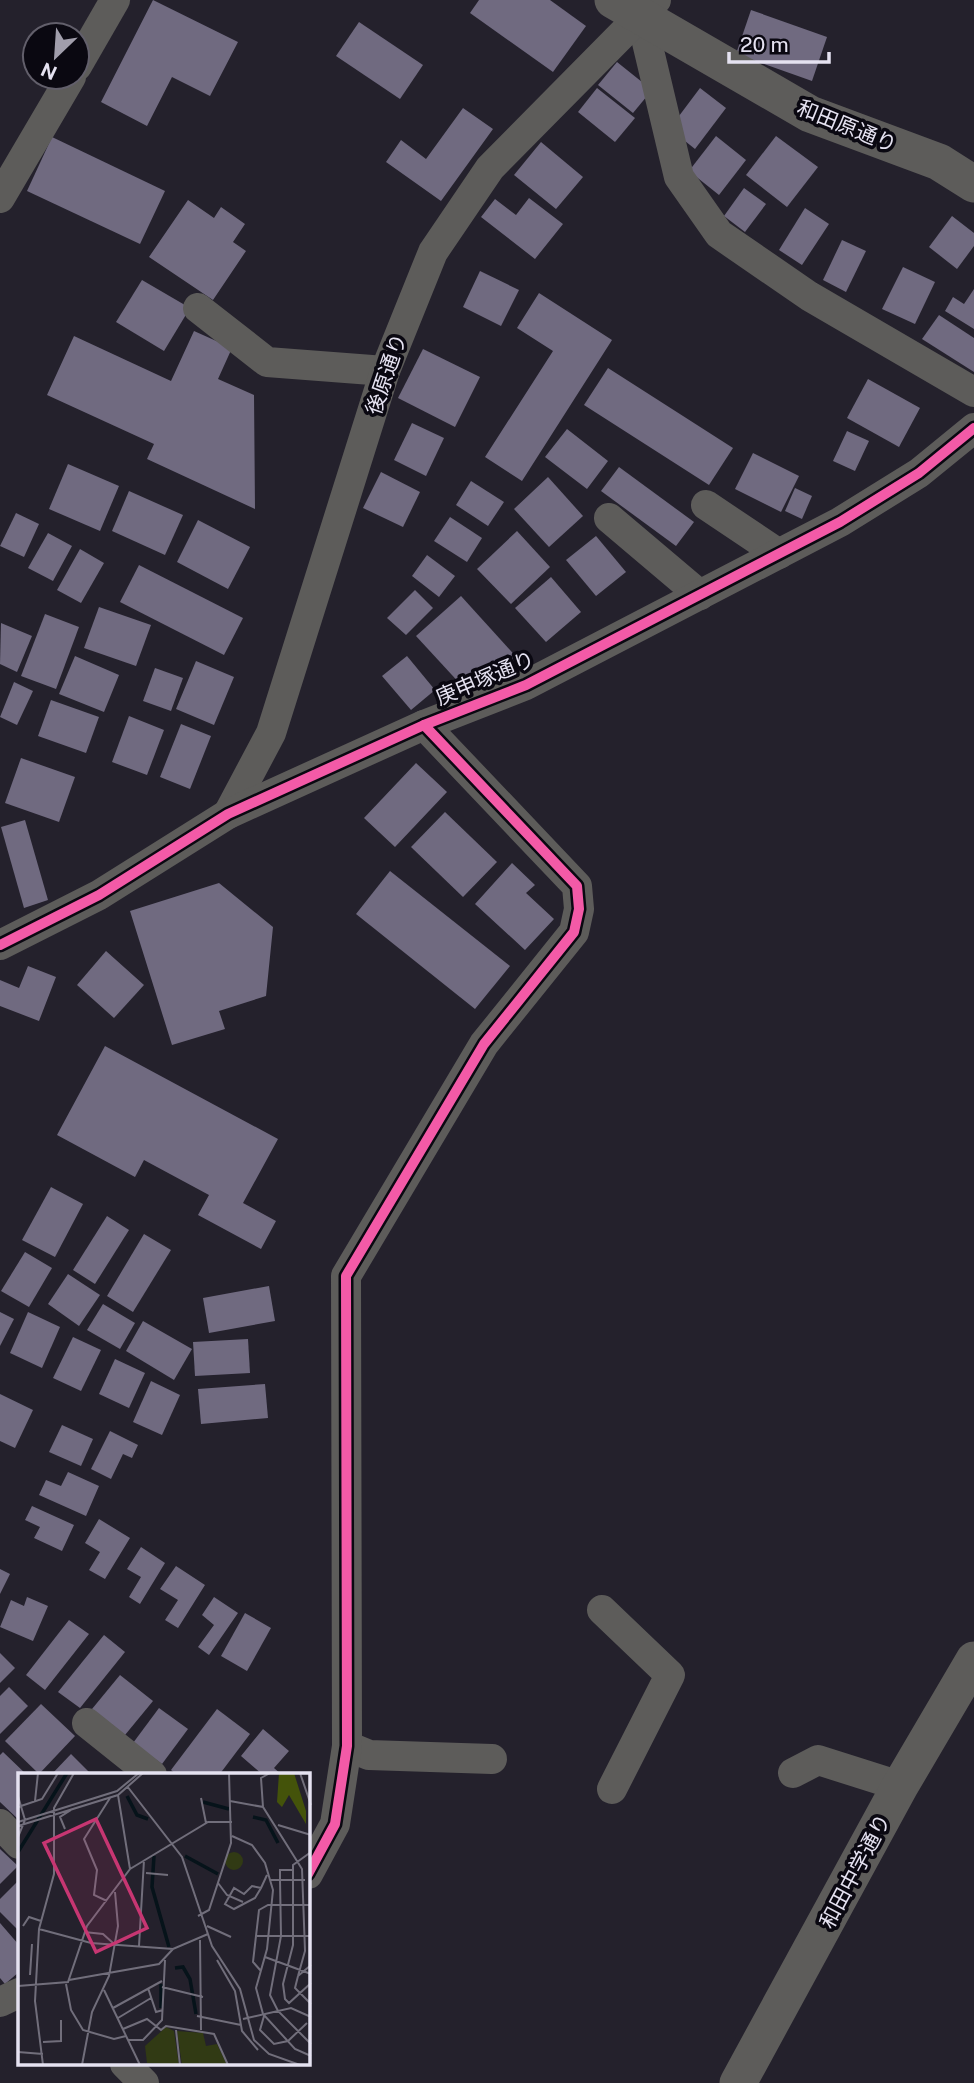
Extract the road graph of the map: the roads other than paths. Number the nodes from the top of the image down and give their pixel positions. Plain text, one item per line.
1 (115, 0) edge
2 (637, 6) edge
3 (91, 42) edge
4 (63, 91) edge
5 (974, 184) edge
6 (0, 198) edge
7 (198, 308) dead end
8 (385, 371) junction
9 (974, 392) edge
10 (974, 428) edge
11 (706, 505) dead end
12 (609, 518) dead end
13 (779, 554) junction
14 (700, 595) junction
15 (424, 725) junction
16 (228, 814) junction
17 (0, 945) edge
18 (602, 1610) dead end
19 (974, 1660) edge
20 (87, 1723) dead end
21 (347, 1746) junction
22 (492, 1759) dead end
23 (150, 1773) edge
24 (793, 1773) dead end
25 (900, 1786) junction
26 (612, 1789) dead end
27 (0, 1824) edge
28 (18, 1843) edge
29 (310, 1870) edge
30 (18, 1993) edge
31 (0, 2002) edge
32 (127, 2066) edge
33 (144, 2083) edge
34 (738, 2083) edge

1 - 3 street
2 - 5 street, 和田原通り
2 - 8 street, 後原通り
2 - 9 street
4 - 6 street
7 - 8 street
8 - 16 street, 後原通り
10 - 13 street, 庚申塚通り
11 - 13 street
12 - 14 street
13 - 14 street, 庚申塚通り
14 - 15 street, 庚申塚通り
15 - 16 street, 庚申塚通り
15 - 21 street
16 - 17 street, 庚申塚通り
18 - 26 street
19 - 25 street, 和田中学通り
20 - 23 street
21 - 22 street
21 - 29 street
24 - 25 street
25 - 34 street, 和田中学通り
27 - 28 street
30 - 31 street
32 - 33 street

